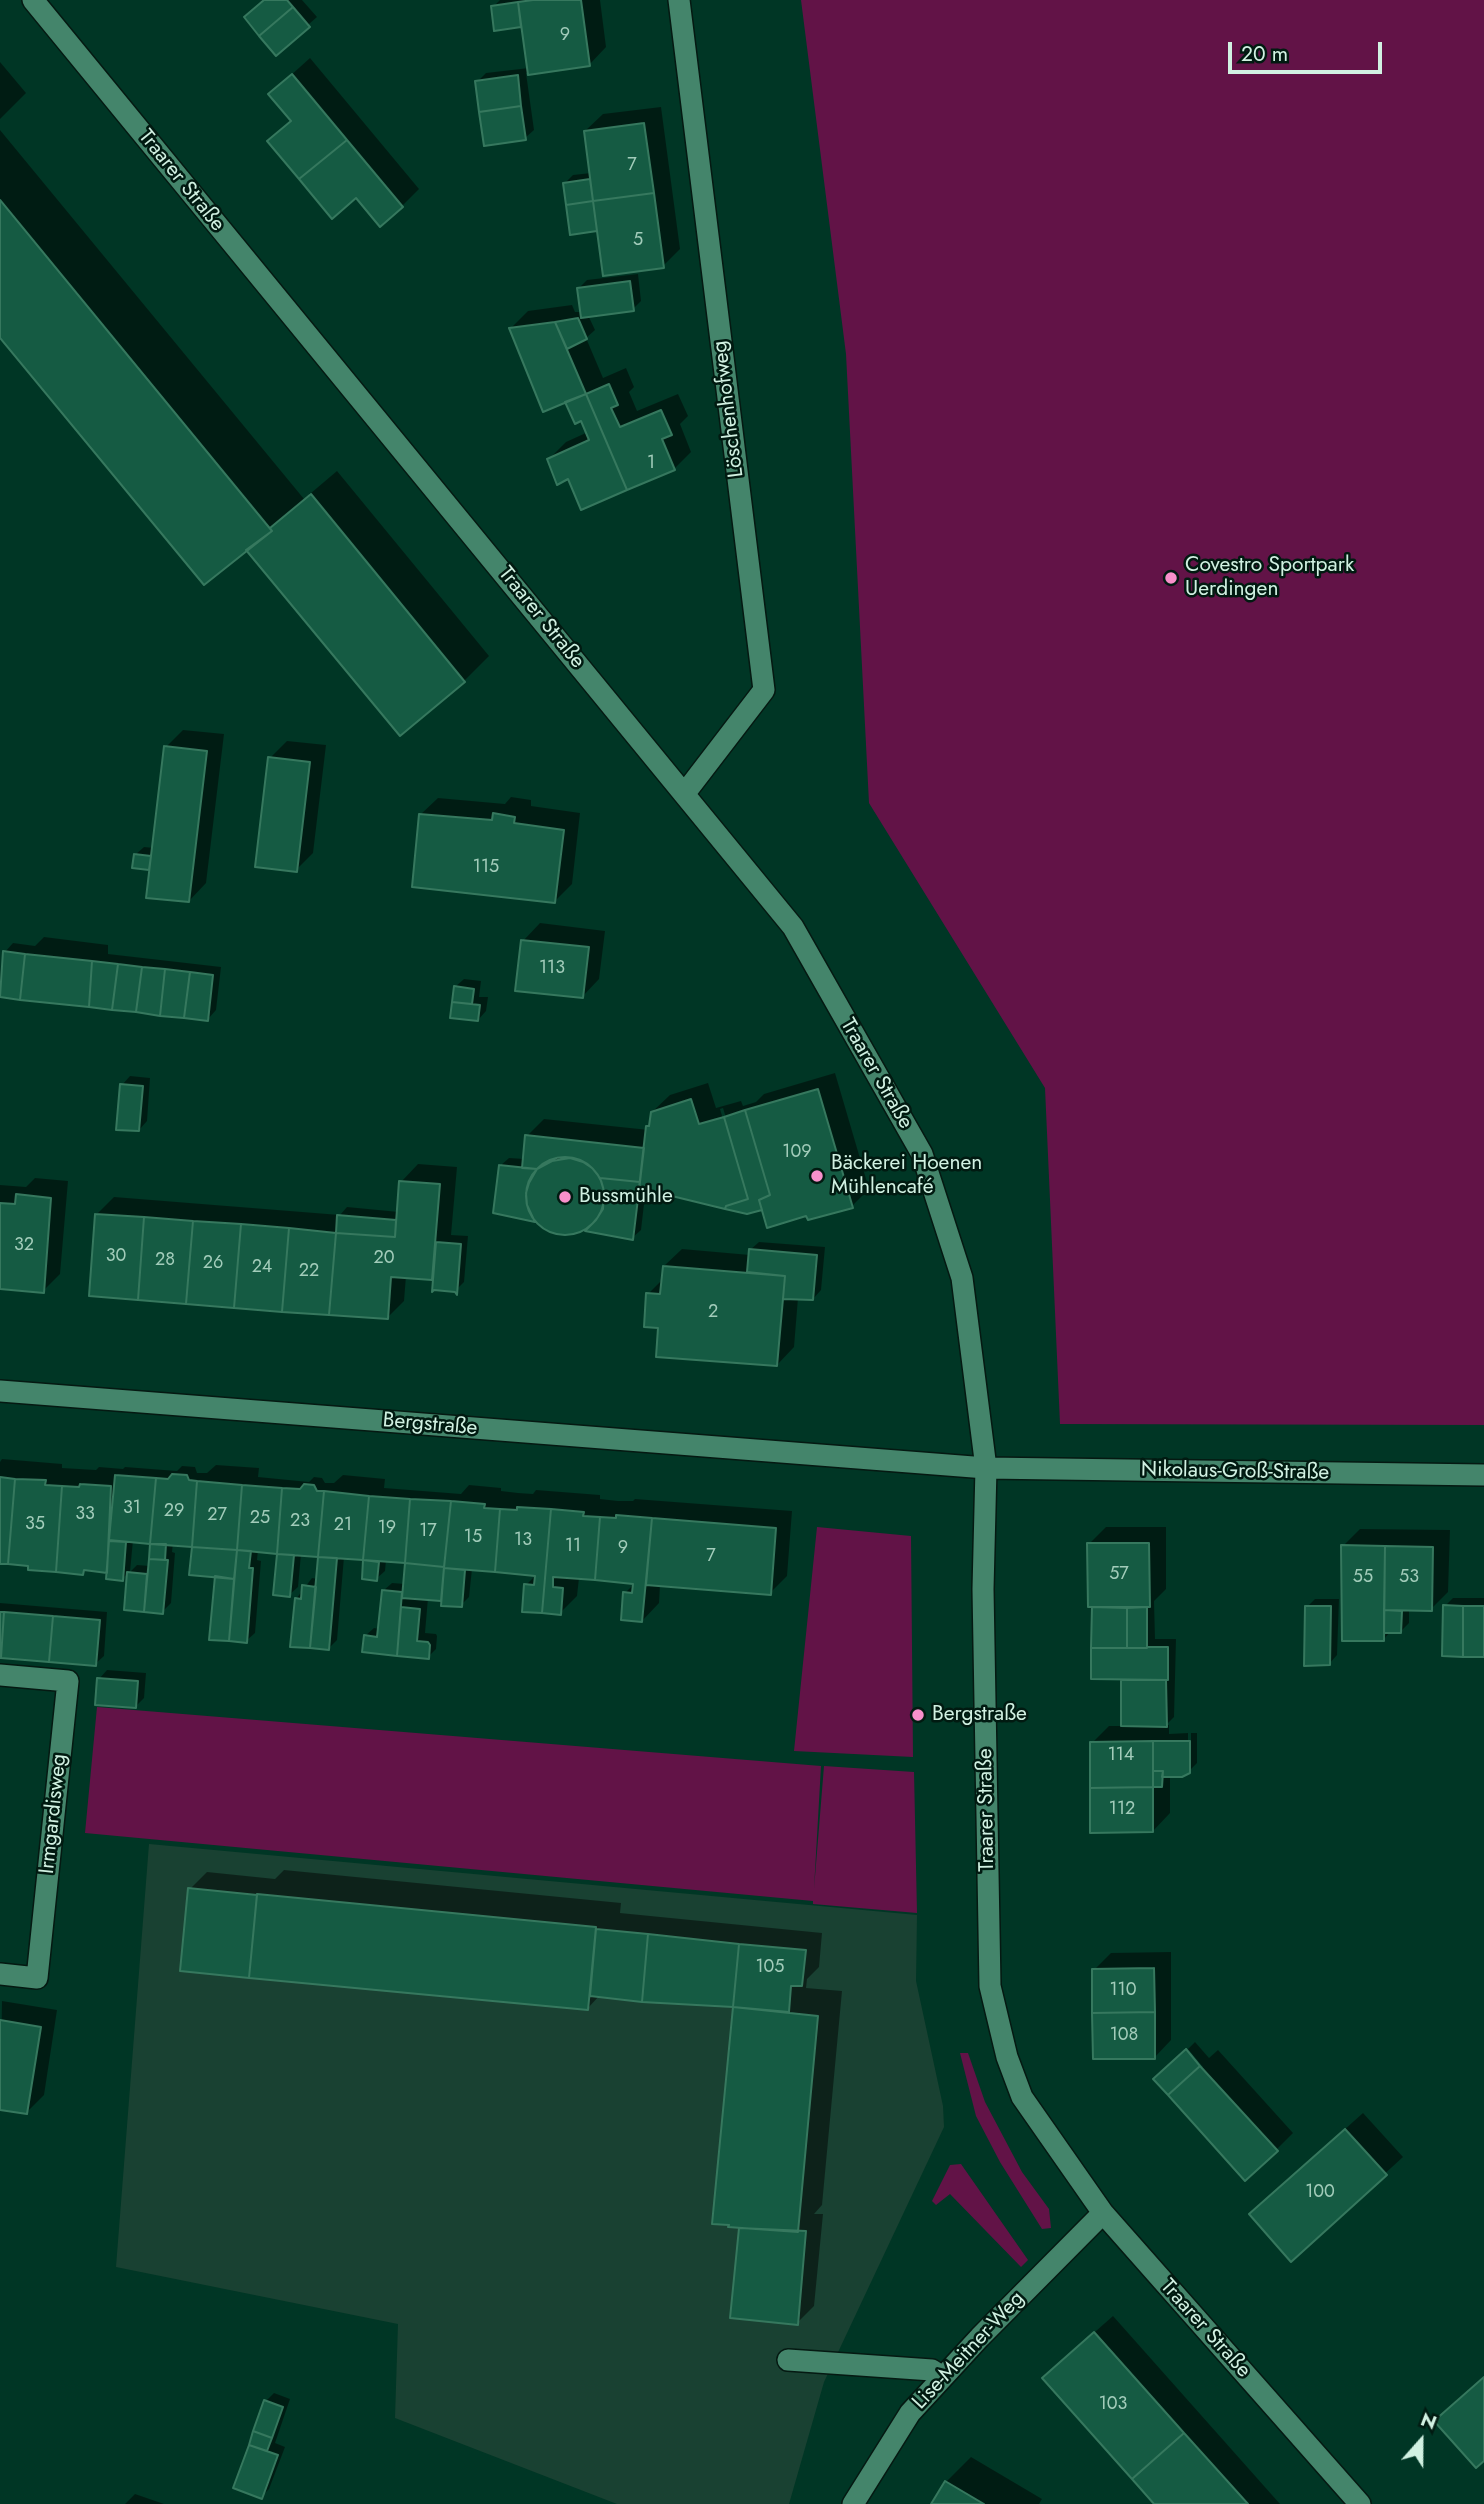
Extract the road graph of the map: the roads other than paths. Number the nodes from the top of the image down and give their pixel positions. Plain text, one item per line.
1 (33, 0) edge
2 (679, 0) edge
3 (685, 793) junction
4 (0, 1391) edge
5 (986, 1468) junction
6 (1484, 1475) edge
7 (0, 1675) edge
8 (0, 1974) edge
9 (1103, 2213) junction
10 (788, 2360) dead end
11 (943, 2378) junction
12 (853, 2504) edge
13 (1360, 2504) edge

1 - 3 street, Traarer Straße
2 - 3 street, Löschenhofweg
3 - 5 street, Traarer Straße
4 - 5 street, Bergstraße
5 - 6 street, Nikolaus-Groß-Straße
5 - 9 street, Traarer Straße
7 - 8 street, Irmgardisweg
9 - 11 street, Lise-Meitner-Weg
9 - 13 street, Traarer Straße
10 - 11 street
11 - 12 street, Lise-Meitner-Weg

